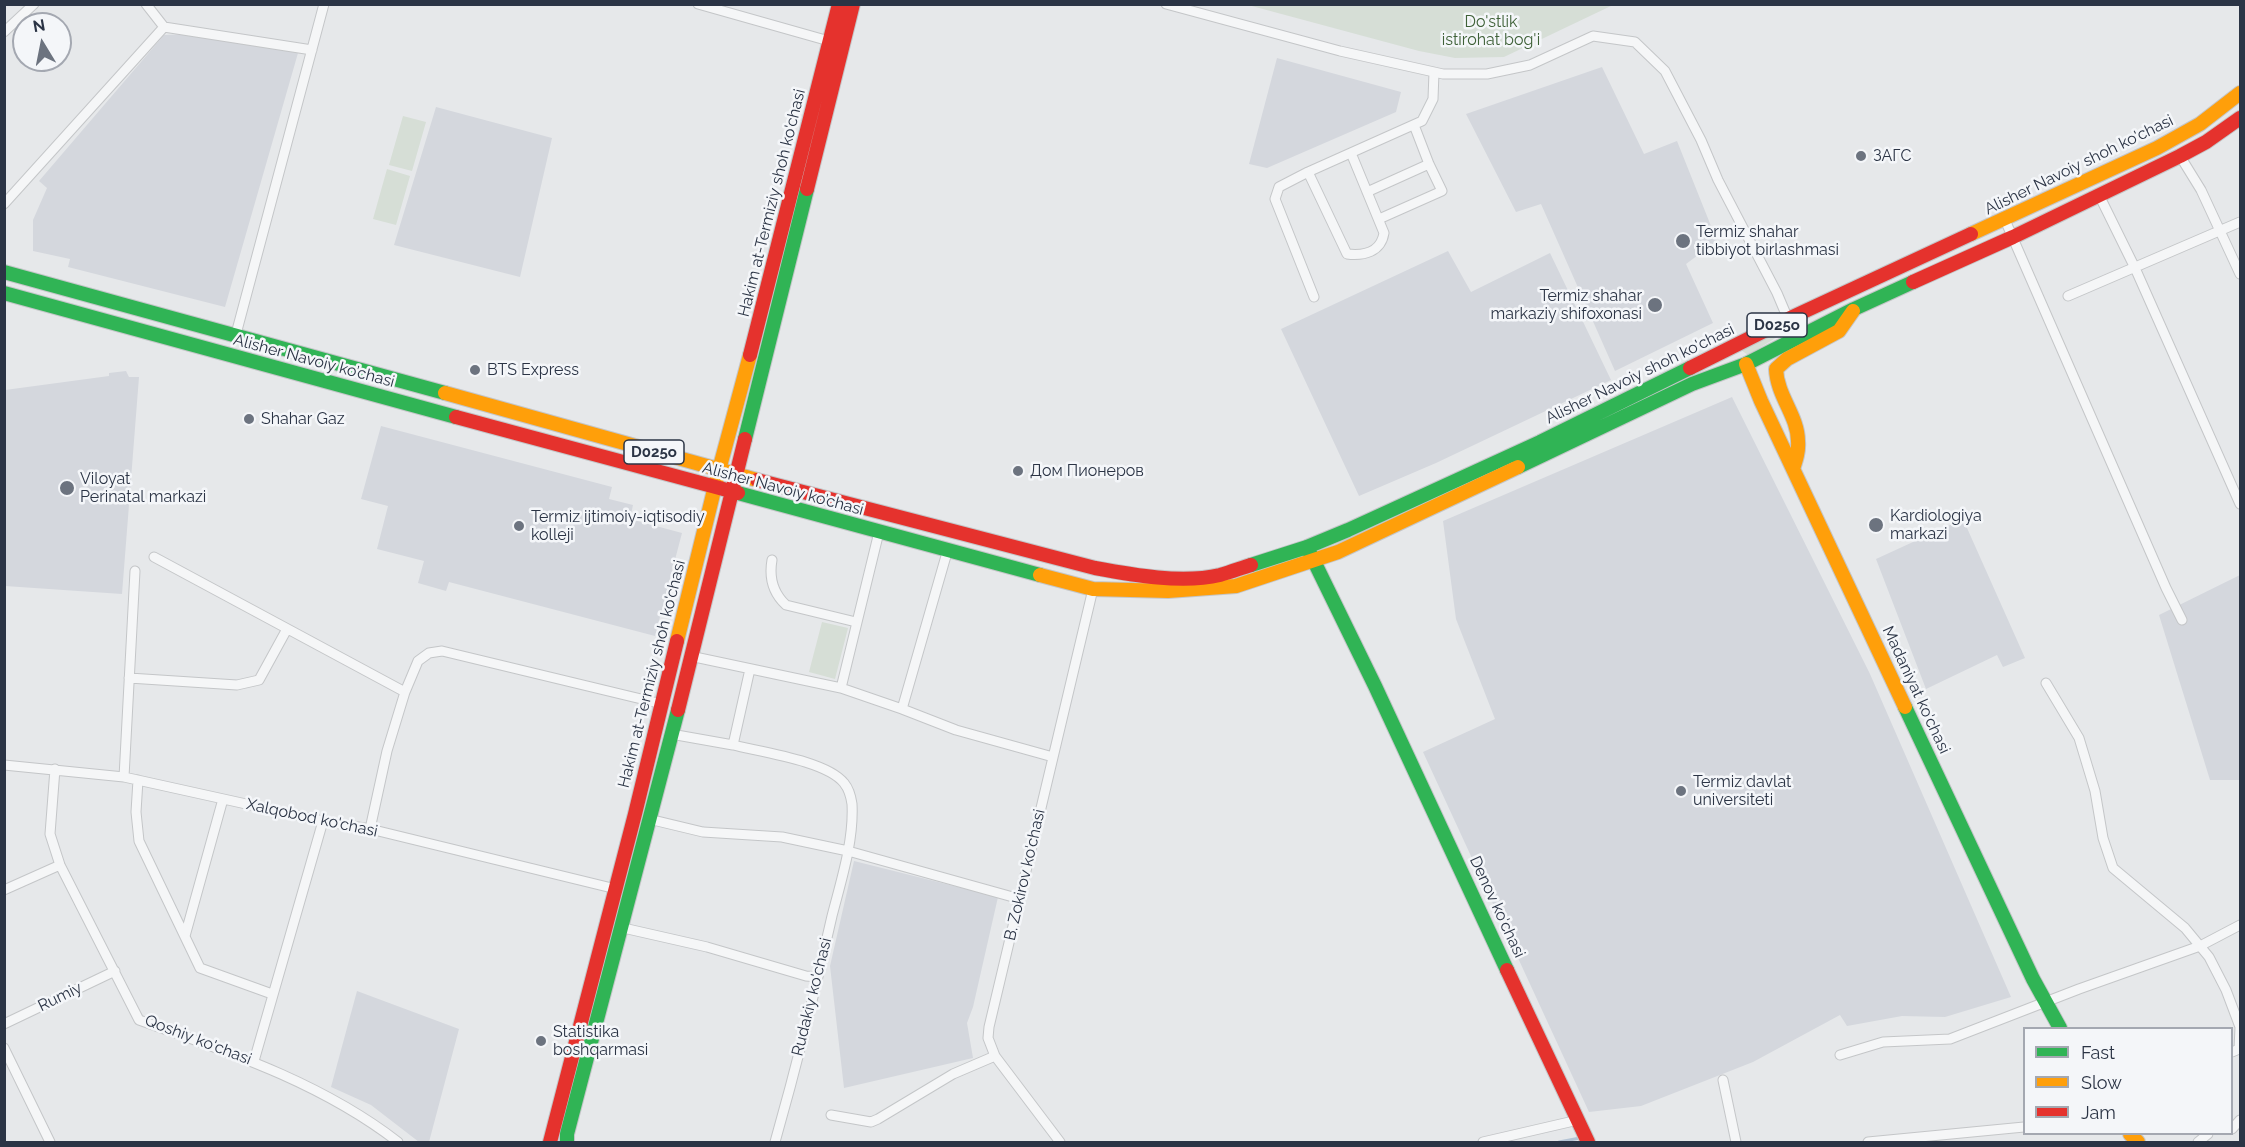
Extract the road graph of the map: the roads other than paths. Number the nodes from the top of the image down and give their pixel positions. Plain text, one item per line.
1 (34, 4) edge
2 (146, 4) edge
3 (324, 4) edge
4 (698, 4) edge
5 (839, 4) edge
6 (853, 4) edge
7 (1166, 4) edge
8 (164, 27) junction
9 (4, 32) edge
10 (829, 41) junction
11 (312, 50) junction
12 (1434, 72) junction
13 (2241, 93) edge
14 (2241, 118) edge
15 (1414, 125) junction
16 (1351, 153) junction
17 (2180, 156) junction
18 (1429, 164) junction
19 (1308, 172) junction
20 (1367, 192) junction
21 (2098, 195) junction
22 (4, 204) edge
23 (1379, 219) junction
24 (2005, 220) junction
25 (2241, 222) edge
26 (2220, 231) junction
27 (2013, 237) junction
28 (2135, 268) junction
29 (4, 273) edge
30 (2241, 274) edge
31 (4, 293) edge
32 (2068, 296) dead end
33 (1314, 297) dead end
34 (1854, 309) junction
35 (1788, 319) junction
36 (236, 334) junction
37 (1798, 337) junction
38 (1735, 346) junction
39 (1745, 365) junction
40 (475, 401) junction
41 (470, 420) junction
42 (719, 470) junction
43 (1793, 470) junction
44 (736, 474) junction
45 (716, 487) junction
46 (732, 491) junction
47 (2241, 504) edge
48 (879, 532) junction
49 (1307, 547) junction
50 (948, 549) junction
51 (154, 557) dead end
52 (772, 560) dead end
53 (1315, 561) junction
54 (135, 572) dead end
55 (1093, 589) junction
56 (2182, 620) dead end
57 (856, 622) junction
58 (287, 629) junction
59 (690, 656) junction
60 (750, 669) junction
61 (129, 678) junction
62 (2046, 683) dead end
63 (841, 688) junction
64 (405, 692) junction
65 (662, 704) junction
66 (902, 708) junction
67 (671, 734) junction
68 (733, 745) junction
69 (1053, 757) junction
70 (4, 765) edge
71 (55, 769) junction
72 (124, 777) junction
73 (138, 780) junction
74 (223, 799) junction
75 (649, 819) junction
76 (323, 821) junction
77 (369, 829) junction
78 (848, 850) junction
79 (60, 865) junction
80 (616, 889) junction
81 (4, 890) edge
82 (1020, 899) junction
83 (2241, 925) edge
84 (620, 927) junction
85 (185, 936) junction
86 (2200, 946) junction
87 (115, 971) junction
88 (818, 977) junction
89 (272, 994) junction
90 (2044, 1003) junction
91 (4, 1024) edge
92 (2059, 1027) edge
93 (2240, 1034) edge
94 (4, 1048) edge
95 (2233, 1052) edge
96 (1840, 1055) dead end
97 (994, 1056) junction
98 (254, 1061) junction
99 (1723, 1080) dead end
100 (831, 1115) dead end
101 (1578, 1120) junction
102 (2023, 1128) edge
103 (50, 1143) edge
104 (398, 1143) edge
105 (550, 1143) edge
106 (567, 1143) edge
107 (775, 1143) edge
108 (1060, 1143) edge
109 (1483, 1143) edge
110 (1588, 1143) edge
111 (1736, 1143) edge
112 (1868, 1143) edge

1 - 9 street
2 - 8 street
3 - 11 street
4 - 10 street
5 - 10 main road, Hakim at-Termiziy shoh ko'chasi
6 - 44 main road, Hakim at-Termiziy shoh ko'chasi
7 - 12 street
8 - 11 street
8 - 22 street
10 - 42 main road, Hakim at-Termiziy shoh ko'chasi
11 - 36 street
12 - 15 street
12 - 35 street
13 - 24 main road, Alisher Navoiy shoh ko'chasi / D025o
14 - 17 main road, Alisher Navoiy shoh ko'chasi / D025o
15 - 16 street
15 - 18 street
16 - 19 street
16 - 20 street
17 - 21 main road, Alisher Navoiy shoh ko'chasi / D025o
17 - 26 street
18 - 20 street
18 - 23 street
19 - 23 street
19 - 33 street
20 - 23 street
21 - 27 main road, Alisher Navoiy shoh ko'chasi / D025o
21 - 28 street
24 - 27 street
24 - 35 main road, Alisher Navoiy shoh ko'chasi / D025o
25 - 26 street
26 - 28 street
26 - 30 street
27 - 34 main road, Alisher Navoiy shoh ko'chasi / D025o
27 - 56 street
28 - 32 street
28 - 47 street
29 - 36 main road, Alisher Navoiy ko’chasi / D025o
31 - 41 main road, Alisher Navoiy ko’chasi
34 - 37 main road, Alisher Navoiy shoh ko'chasi / D025o
34 - 43 main road
35 - 37 main road
35 - 38 main road, Alisher Navoiy shoh ko'chasi / D025o
36 - 40 main road, Alisher Navoiy ko’chasi / D025o
37 - 39 main road, Alisher Navoiy shoh ko'chasi / D025o
38 - 39 main road, Madaniyat ko'chasi
38 - 49 main road, Alisher Navoiy shoh ko'chasi / D025o
39 - 43 main road, Madaniyat ko'chasi
39 - 53 main road, Alisher Navoiy shoh ko'chasi / D025o
40 - 41 main road
40 - 42 main road, Alisher Navoiy ko’chasi / D025o
41 - 45 main road, Alisher Navoiy ko’chasi
42 - 44 main road, Alisher Navoiy ko’chasi / D025o
42 - 45 main road, Hakim at-Termiziy shoh ko'chasi
43 - 90 main road, Madaniyat ko'chasi
44 - 46 main road, Hakim at-Termiziy shoh ko'chasi
44 - 49 main road, Alisher Navoiy ko’chasi / D025o
45 - 46 main road, Alisher Navoiy ko’chasi
45 - 65 main road, Hakim at-Termiziy shoh ko'chasi
46 - 48 main road, Alisher Navoiy ko’chasi
46 - 59 main road, Hakim at-Termiziy shoh ko'chasi
48 - 50 main road, Alisher Navoiy ko’chasi
48 - 57 street
49 - 53 main road, Denov ko'chasi
50 - 55 main road, Alisher Navoiy ko’chasi
50 - 66 street
51 - 58 street
52 - 57 street
53 - 55 main road, Alisher Navoiy ko’chasi
53 - 101 main road, Denov ko'chasi
54 - 61 street
55 - 69 street, B. Zokirov ko'chasi
57 - 63 street
58 - 61 street
58 - 64 street
59 - 60 street
59 - 67 main road, Hakim at-Termiziy shoh ko'chasi
60 - 63 street
60 - 68 street
61 - 72 street
62 - 86 street
63 - 66 street
64 - 65 street
64 - 77 street
65 - 80 main road, Hakim at-Termiziy shoh ko'chasi
66 - 69 street
67 - 68 street, Rudakiy ko'chasi
67 - 75 main road, Hakim at-Termiziy shoh ko'chasi
68 - 78 street, Rudakiy ko'chasi
69 - 82 street, B. Zokirov ko'chasi
70 - 71 street, Xalqobod ko'chasi
71 - 72 street, Xalqobod ko'chasi
71 - 79 street, Qoshiy ko'chasi
72 - 73 street, Xalqobod ko'chasi
73 - 74 street, Xalqobod ko'chasi
73 - 85 street
74 - 76 street, Xalqobod ko'chasi
74 - 85 street
75 - 78 street
75 - 84 main road, Hakim at-Termiziy shoh ko'chasi
76 - 77 street, Xalqobod ko'chasi
76 - 89 street
77 - 80 street, Xalqobod ko'chasi
78 - 82 street
78 - 88 street, Rudakiy ko'chasi
79 - 81 street
79 - 87 street, Qoshiy ko'chasi
80 - 105 main road, Hakim at-Termiziy shoh ko'chasi
82 - 97 street, B. Zokirov ko'chasi
83 - 86 street
84 - 88 street
84 - 106 main road, Hakim at-Termiziy shoh ko'chasi
85 - 89 street
86 - 90 street
86 - 93 street
87 - 91 street, Rumiy
87 - 98 street, Qoshiy ko'chasi
88 - 107 street, Rudakiy ko'chasi
89 - 98 street
90 - 92 main road, Madaniyat ko'chasi
90 - 96 street
93 - 95 street
94 - 103 street
97 - 100 street
97 - 108 street, B. Zokirov ko'chasi
98 - 104 street, Qoshiy ko'chasi
99 - 111 street
101 - 109 street
101 - 110 main road, Denov ko'chasi
102 - 112 street

